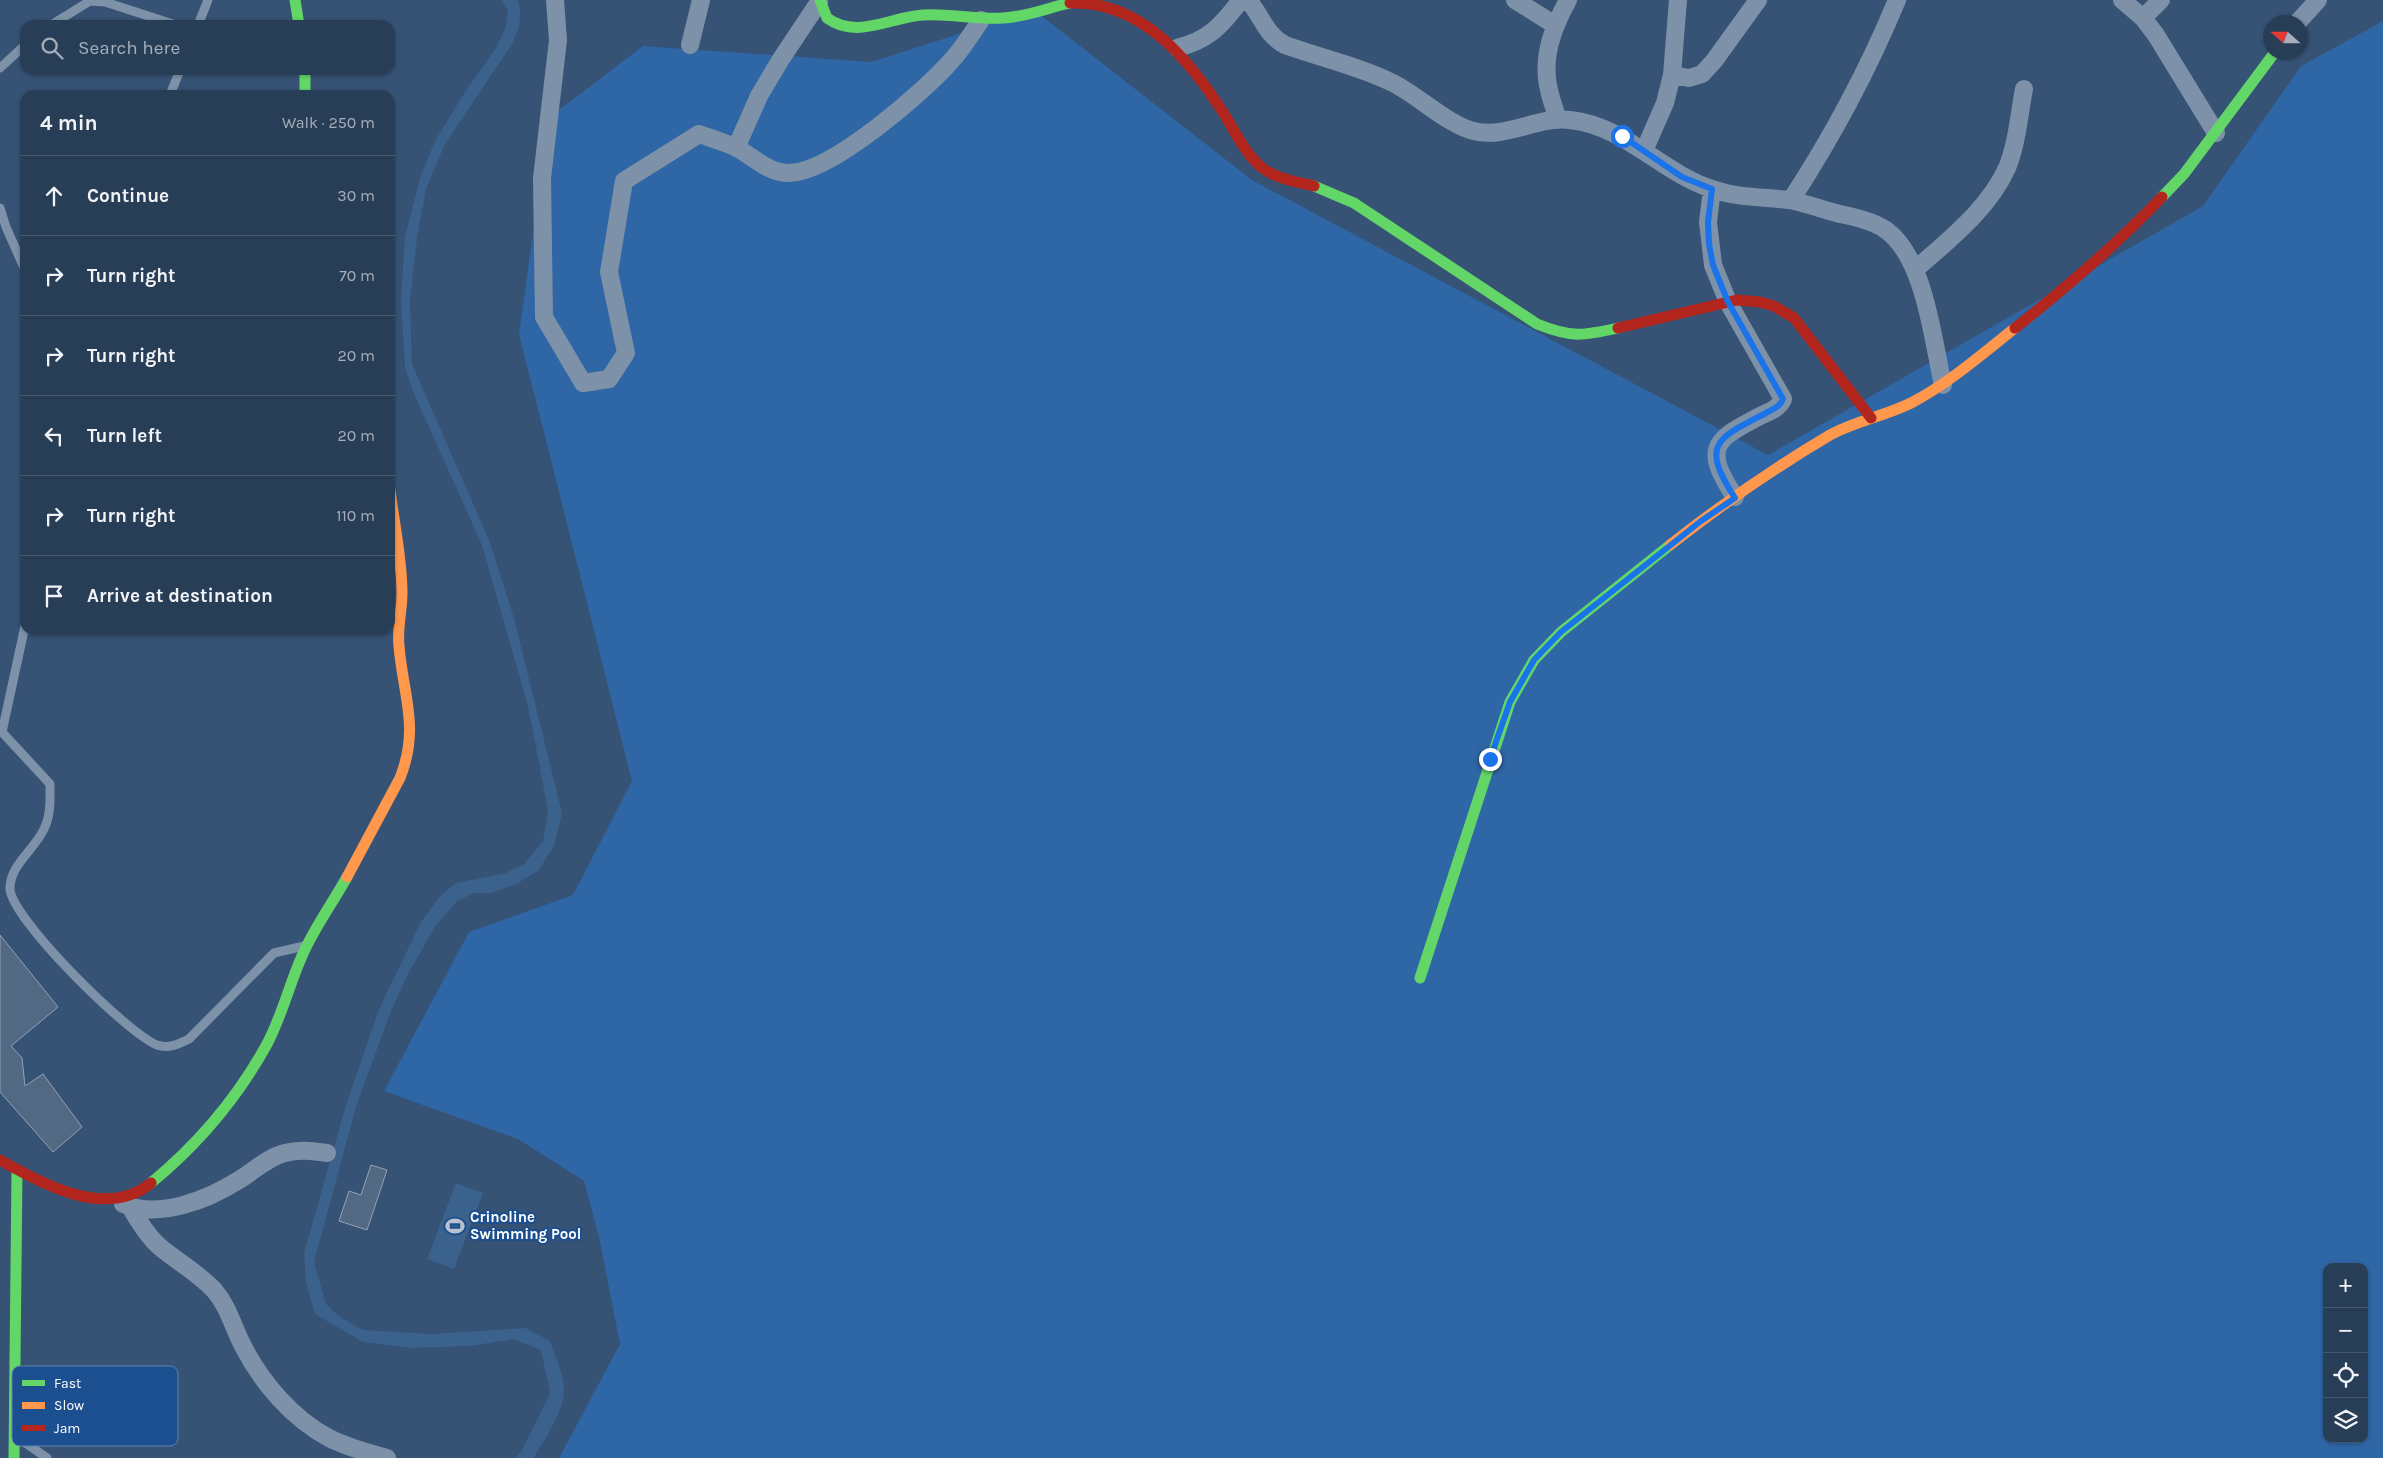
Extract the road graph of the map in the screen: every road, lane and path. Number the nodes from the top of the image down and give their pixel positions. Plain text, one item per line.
1 (208, 0) edge
2 (295, 0) edge
3 (555, 0) edge
4 (701, 0) edge
5 (1241, 0) edge
6 (1248, 0) edge
7 (1515, 0) edge
8 (1568, 0) edge
9 (1678, 0) edge
10 (1758, 0) edge
11 (1898, 0) edge
12 (2122, 0) edge
13 (2160, 0) edge
14 (2318, 0) edge
15 (820, 1) edge
16 (1092, 1) edge
17 (2304, 15) edge
18 (2143, 18) junction
19 (59, 20) edge
20 (161, 20) edge
21 (200, 20) edge
22 (298, 20) edge
23 (981, 20) junction
24 (1555, 26) junction
25 (690, 45) dead end
26 (1177, 48) junction
27 (20, 50) edge
28 (2269, 60) edge
29 (0, 68) edge
30 (178, 75) edge
31 (305, 75) edge
32 (1672, 75) junction
33 (2024, 89) dead end
34 (172, 90) edge
35 (305, 90) edge
36 (1558, 120) junction
37 (2216, 133) junction
38 (736, 148) junction
39 (1644, 151) junction
40 (1712, 189) junction
41 (1791, 200) junction
42 (0, 208) edge
43 (20, 259) edge
44 (1915, 270) junction
45 (1728, 302) junction
46 (1943, 385) junction
47 (1871, 418) junction
48 (1735, 498) junction
49 (395, 539) edge
50 (23, 635) edge
51 (1, 732) edge
52 (306, 946) junction
53 (1420, 978) dead end
54 (327, 1153) dead end
55 (0, 1160) edge
56 (17, 1170) junction
57 (109, 1199) junction
58 (131, 1208) junction
59 (15, 1366) edge
60 (30, 1446) edge
61 (47, 1458) edge
62 (387, 1458) edge

1 - 21 lane
2 - 22 street
3 - 38 street
4 - 25 street
5 - 26 street
6 - 36 street
7 - 24 street
8 - 24 street
9 - 32 street
10 - 32 street
11 - 41 street
12 - 18 street
13 - 18 street
14 - 17 street
15 - 23 street
15 - 38 street
16 - 23 street
16 - 26 street
18 - 37 street
19 - 20 lane
23 - 38 street
24 - 36 street
26 - 45 street
27 - 29 lane
28 - 37 street
30 - 34 lane
31 - 35 street
32 - 39 street
33 - 44 street
36 - 39 street
37 - 46 street
39 - 40 street
40 - 41 street
40 - 45 street
41 - 44 street
42 - 43 lane
44 - 46 street
45 - 47 street
45 - 48 street
46 - 47 street
47 - 48 street
48 - 53 street
49 - 52 street
50 - 51 lane
51 - 52 lane
52 - 57 street
54 - 58 street
55 - 56 street
56 - 57 street
56 - 59 street
57 - 58 street
58 - 62 street
60 - 61 lane

